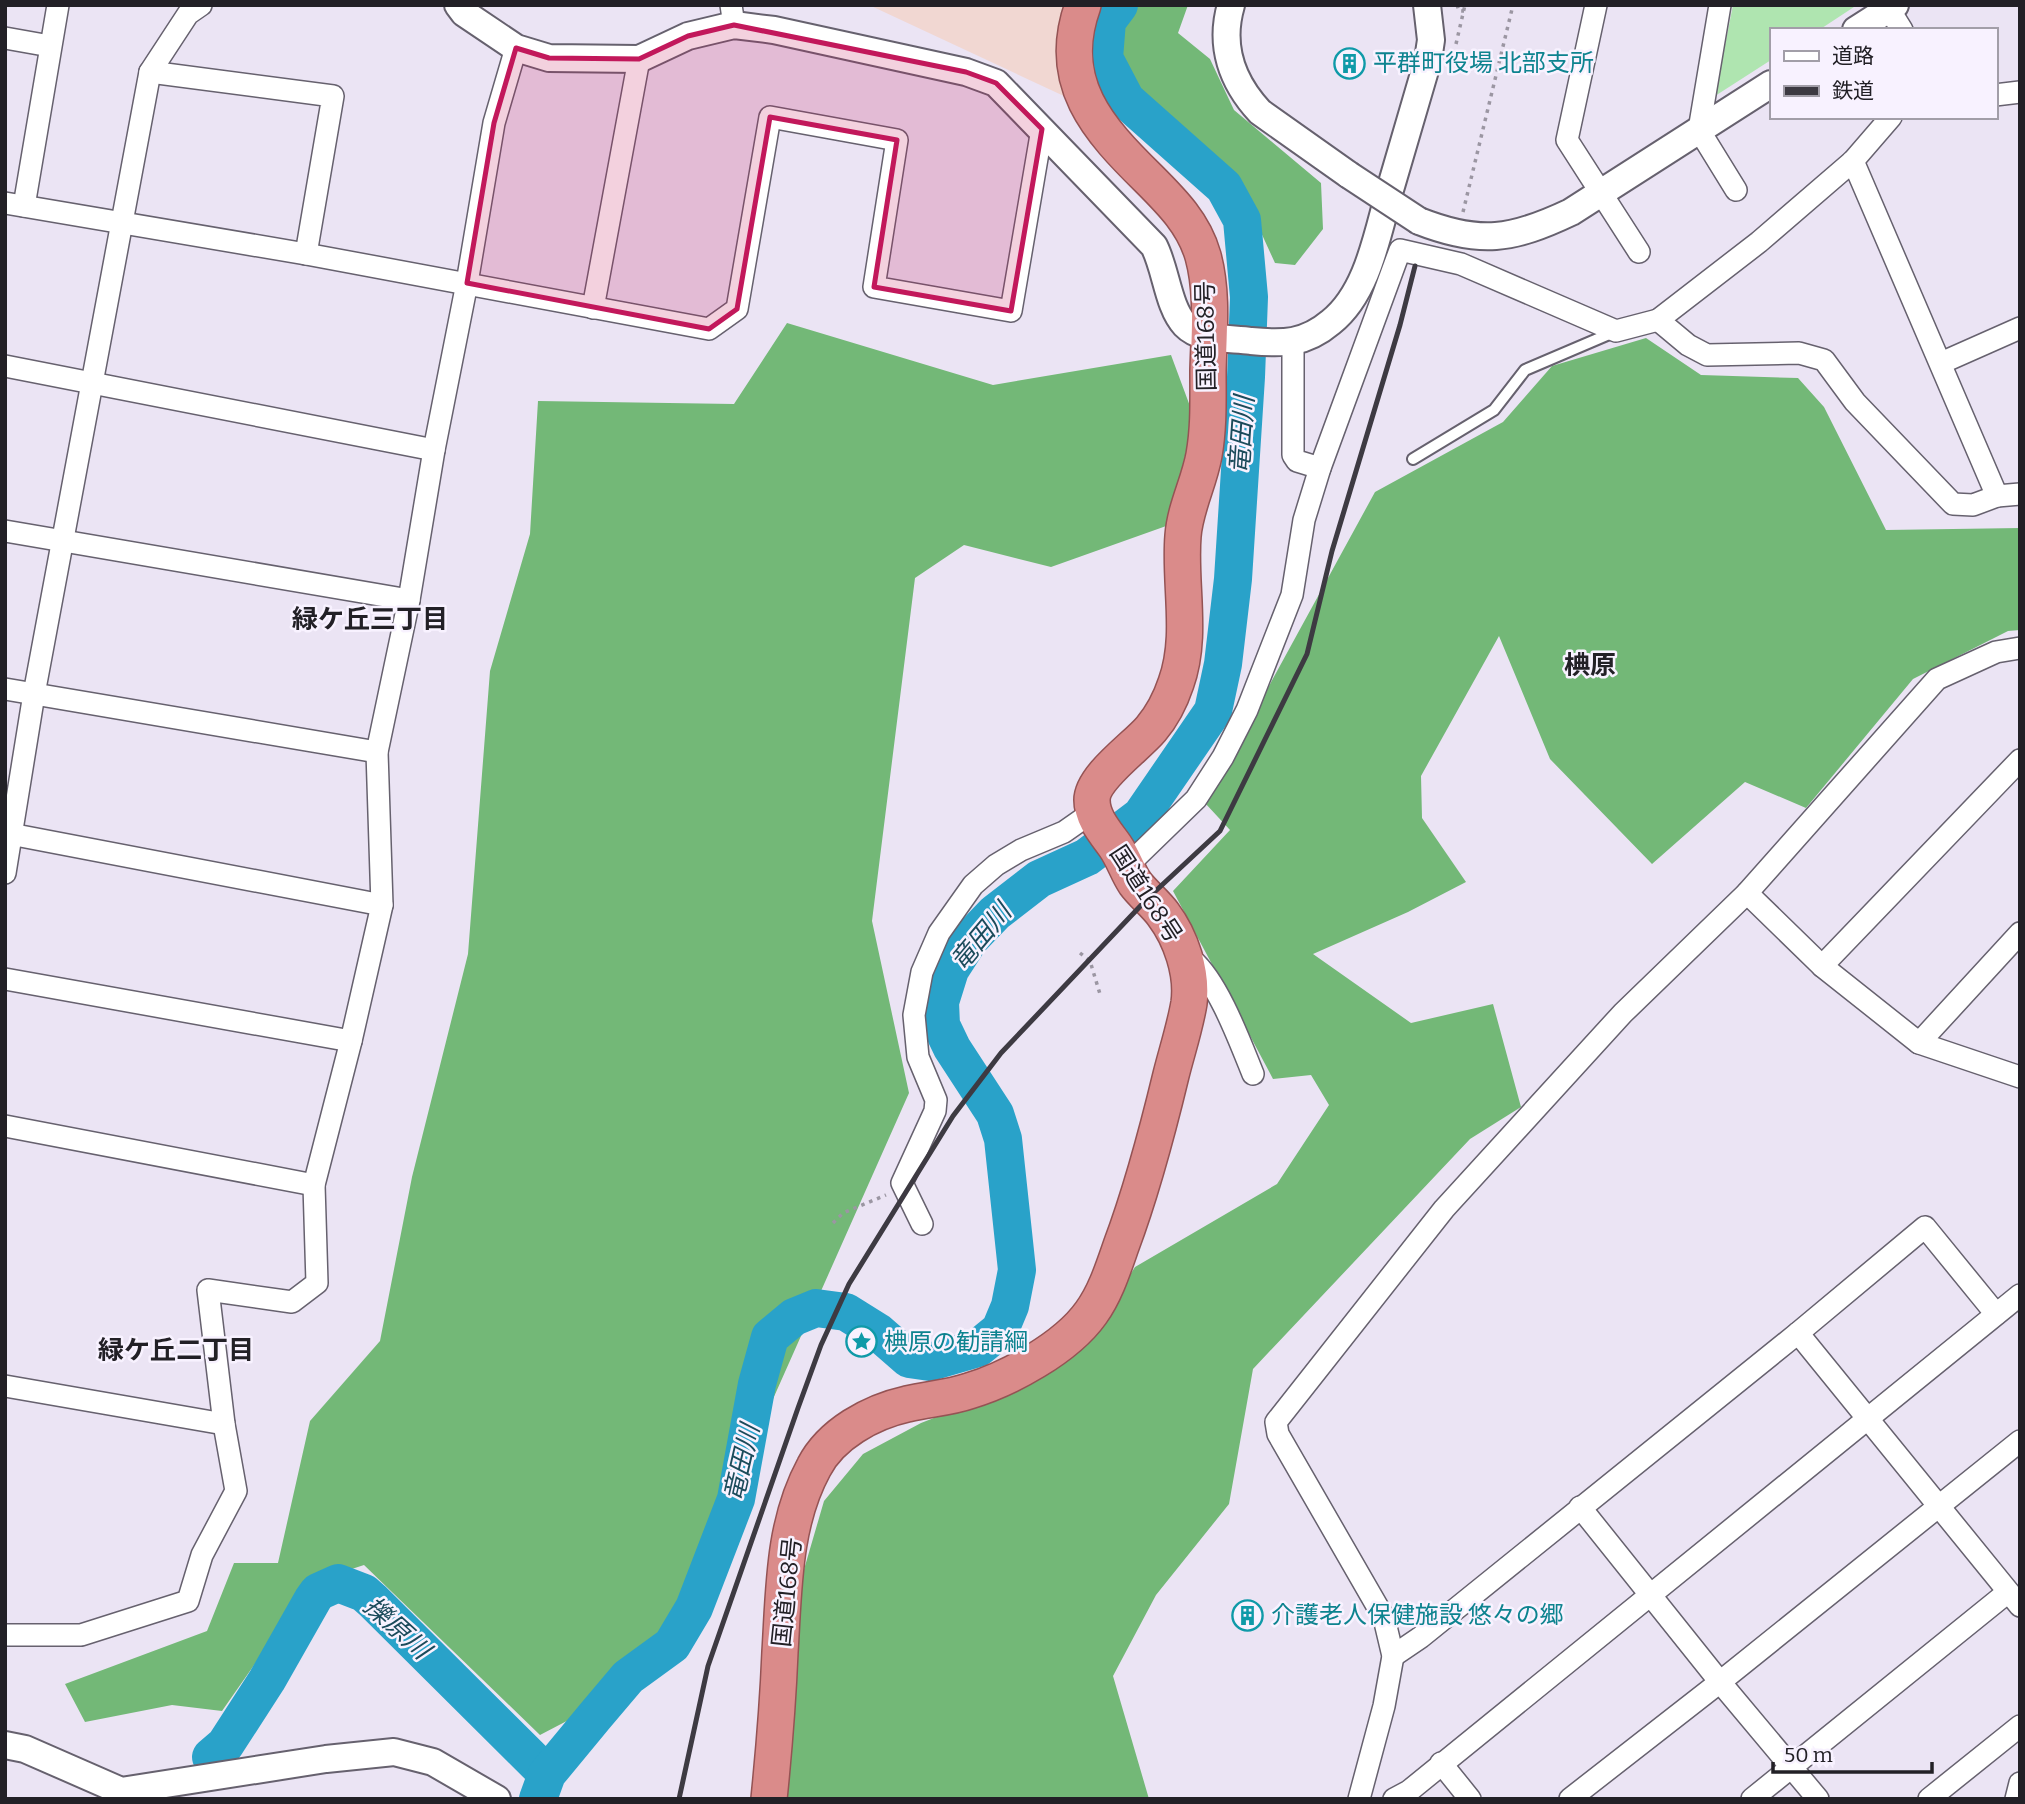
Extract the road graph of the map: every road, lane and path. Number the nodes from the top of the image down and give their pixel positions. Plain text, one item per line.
1 (58, 5) edge
2 (201, 5) edge
3 (458, 5) edge
4 (1083, 5) edge
5 (1231, 5) edge
6 (1427, 5) edge
7 (1457, 5) edge
8 (1465, 5) edge
9 (1513, 5) edge
10 (1596, 5) edge
11 (1720, 5) edge
12 (1464, 11) junction
13 (732, 15) edge
14 (1895, 15) edge
15 (1461, 24) dead end
16 (1861, 28) edge
17 (5, 38) edge
18 (50, 46) junction
19 (516, 48) junction
20 (639, 59) junction
21 (150, 72) junction
22 (1770, 85) edge
23 (2020, 92) edge
24 (1997, 95) edge
25 (1889, 119) edge
26 (1042, 129) junction
27 (1699, 130) junction
28 (1853, 161) junction
29 (1736, 190) dead end
30 (1601, 194) junction
31 (15, 204) edge
32 (120, 222) junction
33 (1458, 234) junction
34 (1639, 252) dead end
35 (306, 254) junction
36 (467, 284) junction
37 (593, 309) junction
38 (1658, 320) junction
39 (2020, 328) edge
40 (1616, 331) junction
41 (1218, 337) junction
42 (1286, 343) junction
43 (1941, 363) junction
44 (5, 366) edge
45 (92, 382) junction
46 (434, 450) junction
47 (1413, 459) dead end
48 (1320, 468) junction
49 (2020, 494) edge
50 (1997, 496) junction
51 (5, 531) edge
52 (64, 542) junction
53 (409, 600) junction
54 (2020, 648) edge
55 (5, 689) edge
56 (34, 694) junction
57 (377, 752) junction
58 (2020, 760) edge
59 (1095, 815) junction
60 (9, 834) edge
61 (1124, 858) junction
62 (5, 873) edge
63 (1748, 893) junction
64 (382, 905) junction
65 (2020, 933) edge
66 (1080, 953) dead end
67 (1185, 960) junction
68 (1822, 966) junction
69 (5, 979) edge
70 (1100, 994) dead end
71 (351, 1041) junction
72 (1919, 1043) junction
73 (1253, 1074) dead end
74 (2020, 1077) edge
75 (5, 1126) edge
76 (902, 1183) junction
77 (314, 1185) junction
78 (833, 1223) dead end
79 (922, 1224) dead end
80 (2020, 1295) edge
81 (1996, 1314) junction
82 (1798, 1333) junction
83 (5, 1386) edge
84 (1867, 1419) junction
85 (224, 1424) junction
86 (2020, 1441) edge
87 (1580, 1507) junction
88 (1938, 1507) junction
89 (1651, 1595) junction
90 (2014, 1599) edge
91 (5, 1635) edge
92 (1393, 1656) junction
93 (1720, 1682) junction
94 (2020, 1726) edge
95 (5, 1745) edge
96 (1441, 1763) junction
97 (1791, 1767) junction
98 (2020, 1783) edge
99 (486, 1796) edge
100 (1361, 1798) edge
101 (769, 1799) edge
102 (1395, 1799) edge
103 (1470, 1799) edge
104 (1570, 1799) edge
105 (1752, 1799) edge
106 (1818, 1799) edge
107 (1929, 1799) edge
108 (2017, 1799) edge

1 - 18 street
2 - 21 street
3 - 19 street
4 - 41 highway, 国道168号
5 - 33 street, bridge
6 - 42 street
7 - 12 path
8 - 12 path
9 - 33 path
10 - 30 street
11 - 27 street
12 - 15 path
13 - 20 street
13 - 26 street
14 - 16 street
17 - 18 street
18 - 31 street
19 - 20 street
19 - 36 street
20 - 37 street
21 - 32 street
21 - 35 street
22 - 27 street
23 - 24 street
25 - 28 street
26 - 37 street
26 - 41 street
27 - 29 street
27 - 30 street
28 - 38 street
28 - 43 street
30 - 33 street
30 - 34 street
31 - 32 street
32 - 35 street
32 - 45 street
35 - 36 street
36 - 37 street
36 - 46 street
38 - 40 street
38 - 50 street
39 - 43 street
40 - 47 lane
40 - 48 street
41 - 42 street
41 - 59 highway, 国道168号
42 - 48 street
43 - 50 street
44 - 45 street
45 - 46 street
45 - 52 street
46 - 53 street
48 - 61 street
49 - 50 street
51 - 52 street
52 - 53 street
52 - 56 street
53 - 57 street
54 - 63 street
55 - 56 street
56 - 57 street
56 - 60 street
57 - 64 street
58 - 68 street
59 - 61 highway, 国道168号
59 - 76 street
60 - 62 street
60 - 64 street
61 - 67 highway, 国道168号
63 - 68 street
63 - 92 street
64 - 71 street
65 - 72 street
66 - 70 path
67 - 73 street
67 - 101 highway, 国道168号
68 - 72 street
69 - 71 street
71 - 77 street
72 - 74 street
75 - 77 street
76 - 78 path
76 - 79 street
77 - 85 street
80 - 81 street
81 - 82 street
81 - 84 street
82 - 84 street
82 - 87 street
83 - 85 street
84 - 88 street
84 - 89 street
85 - 91 street
86 - 88 street
87 - 89 street
87 - 92 street
88 - 90 street
88 - 93 street
89 - 93 street
89 - 96 street
90 - 97 street
92 - 100 street
93 - 97 street
93 - 104 street
94 - 107 street
95 - 99 street
96 - 102 street
96 - 103 street
97 - 105 street
97 - 106 street
98 - 108 street

